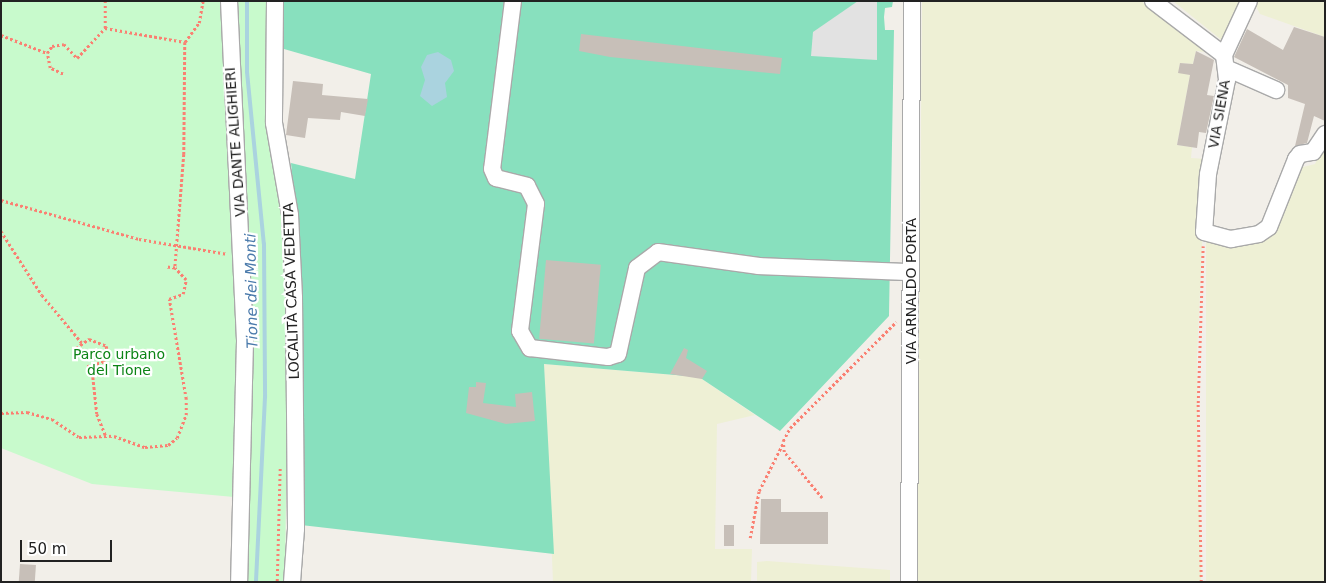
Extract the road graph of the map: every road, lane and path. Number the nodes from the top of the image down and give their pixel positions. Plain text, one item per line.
1 (105, 1) edge
2 (203, 1) edge
3 (229, 1) edge
4 (275, 1) edge
5 (513, 1) edge
6 (912, 1) edge
7 (1153, 1) edge
8 (1249, 1) edge
9 (105, 28) junction
10 (1, 35) edge
11 (185, 42) junction
12 (47, 53) junction
13 (1225, 61) junction
14 (63, 74) dead end
15 (1276, 90) dead end
16 (1325, 134) edge
17 (1, 200) edge
18 (1, 231) edge
19 (1204, 232) junction
20 (179, 248) junction
21 (242, 254) junction
22 (167, 266) dead end
23 (175, 268) junction
24 (911, 272) junction
25 (900, 318) dead end
26 (82, 343) junction
27 (76, 348) dead end
28 (87, 367) dead end
29 (92, 367) junction
30 (1, 414) edge
31 (106, 436) junction
32 (783, 441) junction
33 (280, 458) dead end
34 (822, 498) dead end
35 (750, 538) dead end
36 (239, 582) edge
37 (277, 582) edge
38 (292, 582) edge
39 (909, 582) edge
40 (1201, 582) edge

1 - 9 path
2 - 11 path
3 - 21 street, VIA DANTE ALIGHIERI
4 - 38 street, LOCALITÀ CASA VEDETTA
5 - 24 street
6 - 24 street, VIA ARNALDO PORTA
7 - 13 street
8 - 13 street, VIA SIENA
9 - 11 path
9 - 12 path
10 - 12 path
11 - 20 path
12 - 14 path
13 - 15 street
13 - 19 street, VIA SIENA
16 - 19 street
17 - 20 path
18 - 26 path
19 - 40 path
20 - 21 path
20 - 23 path
21 - 36 street, VIA DANTE ALIGHIERI
22 - 23 path
23 - 31 path
24 - 39 street, VIA ARNALDO PORTA
25 - 32 path
26 - 27 path
26 - 29 path
28 - 29 path
29 - 31 path
30 - 31 path
32 - 34 path
32 - 35 path
33 - 37 path

